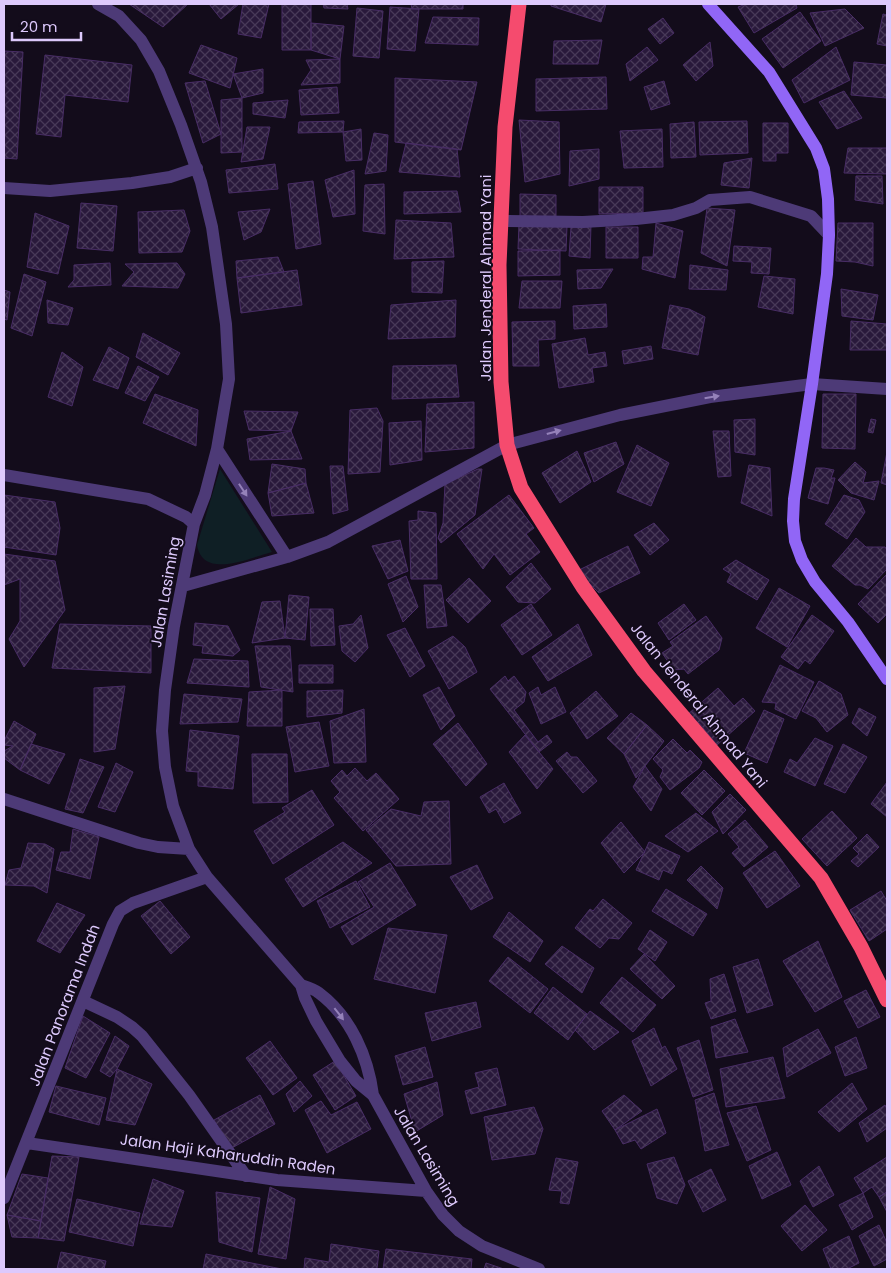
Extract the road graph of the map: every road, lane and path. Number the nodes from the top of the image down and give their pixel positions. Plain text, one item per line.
1 (98, 4) edge
2 (519, 4) edge
3 (708, 4) edge
4 (196, 168) junction
5 (4, 188) edge
6 (501, 221) junction
7 (829, 236) junction
8 (812, 384) junction
9 (887, 389) edge
10 (507, 445) junction
11 (217, 450) junction
12 (4, 475) edge
13 (194, 524) junction
14 (287, 557) junction
15 (182, 586) junction
16 (887, 678) edge
17 (4, 799) edge
18 (189, 848) junction
19 (207, 876) junction
20 (301, 985) junction
21 (887, 1000) edge
22 (83, 1001) junction
23 (372, 1095) junction
24 (27, 1143) junction
25 (246, 1176) junction
26 (426, 1191) junction
27 (4, 1198) edge
28 (539, 1269) edge

1 - 4 street, Jalan Lasiming
2 - 6 highway, Jalan Jenderal Ahmad Yani
3 - 7 main road
4 - 5 street
4 - 11 street, Jalan Lasiming
6 - 7 street
6 - 10 highway, Jalan Jenderal Ahmad Yani
7 - 8 main road
8 - 9 street
10 -> 8 street
8 - 16 main road
10 - 14 street
10 - 21 highway, Jalan Jenderal Ahmad Yani
11 - 13 street, Jalan Lasiming
11 -> 14 street
12 - 13 street
13 - 15 street, Jalan Lasiming
14 - 15 street
15 - 18 street, Jalan Lasiming
17 - 18 street
18 - 19 street, Jalan Lasiming
19 - 20 street, Jalan Lasiming
19 - 22 street, Jalan Panorama Indah
20 - 23 street, Jalan Lasiming
20 -> 23 street, Jalan Lasiming
22 - 24 street, Jalan Panorama Indah
22 - 25 street
23 - 26 street, Jalan Lasiming
24 - 25 street, Jalan Haji Kaharuddin Raden
24 - 27 street, Jalan Panorama Indah
25 - 26 street, Jalan Haji Kaharuddin Raden
26 - 28 street, Jalan Lasiming

